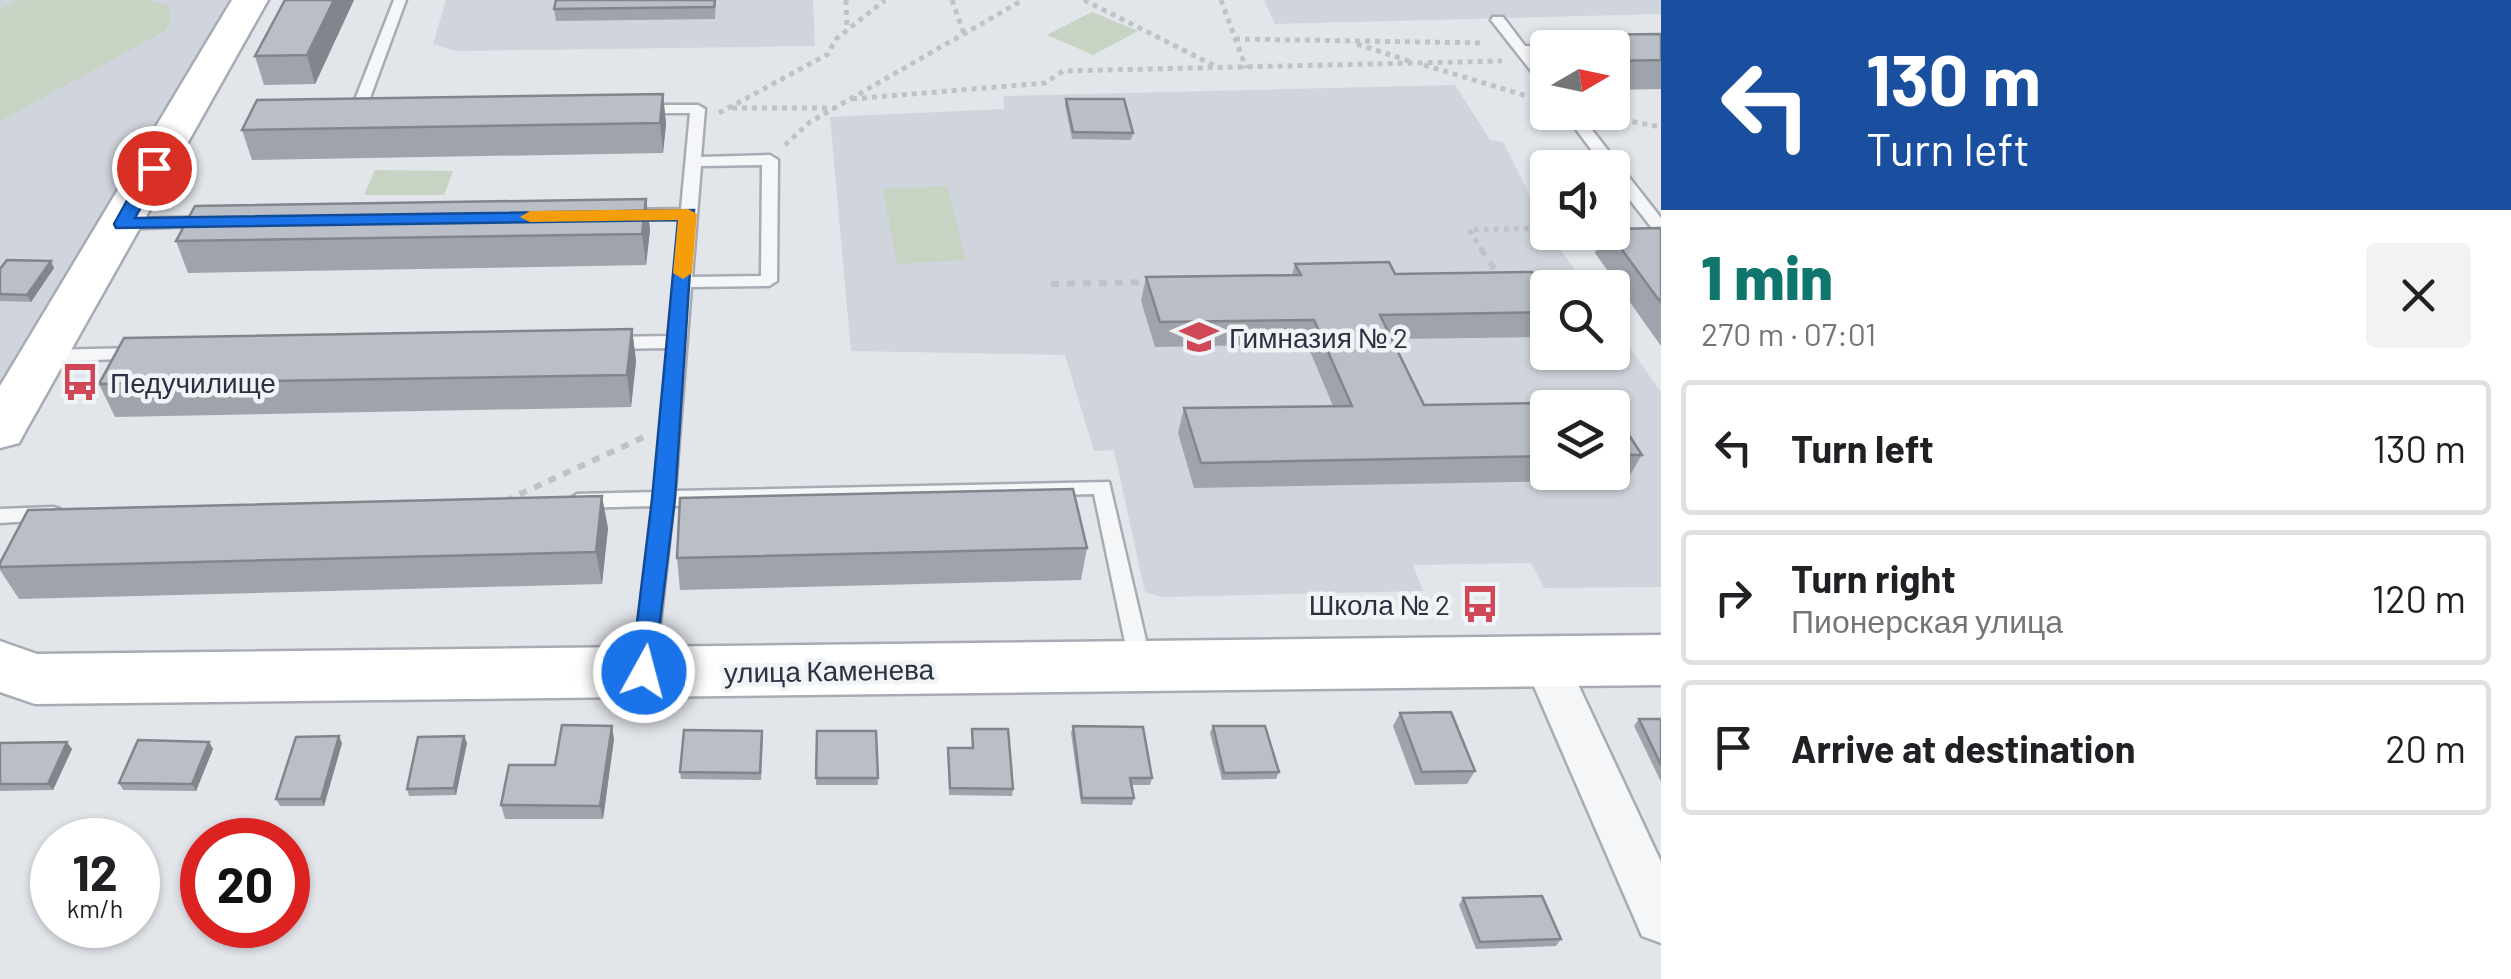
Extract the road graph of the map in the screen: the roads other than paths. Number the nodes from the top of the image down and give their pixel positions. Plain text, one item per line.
1 (250, 0) edge
2 (400, 0) edge
3 (1498, 20) dead end
4 (1530, 51) edge
5 (1516, 52) junction
6 (1530, 74) edge
7 (622, 109) edge
8 (396, 110) edge
9 (1584, 130) edge
10 (693, 162) junction
11 (688, 214) junction
12 (610, 215) edge
13 (224, 222) edge
14 (123, 224) junction
15 (1661, 229) edge
16 (682, 282) junction
17 (676, 342) junction
18 (579, 344) edge
19 (150, 354) edge
20 (45, 356) junction
21 (0, 430) edge
22 (664, 499) junction
23 (500, 503) edge
24 (80, 514) edge
25 (0, 516) edge
26 (1661, 660) edge
27 (1545, 661) junction
28 (0, 666) edge
29 (1141, 666) junction
30 (644, 672) junction
31 (1661, 920) edge

1 - 14 main road
2 - 8 lane
3 - 5 lane
4 - 5 lane
5 - 6 lane
7 - 10 lane
9 - 15 lane
10 - 11 lane
10 - 16 lane
11 - 12 lane
11 - 16 lane
13 - 14 lane
14 - 20 main road
16 - 17 lane
17 - 18 lane
17 - 22 lane
19 - 20 lane
20 - 21 main road
22 - 23 lane
22 - 29 lane
22 - 30 lane
24 - 25 lane
26 - 27 main road, улица Каменева
27 - 29 main road, улица Каменева
27 - 31 street
28 - 30 main road, улица Каменева
29 - 30 main road, улица Каменева

